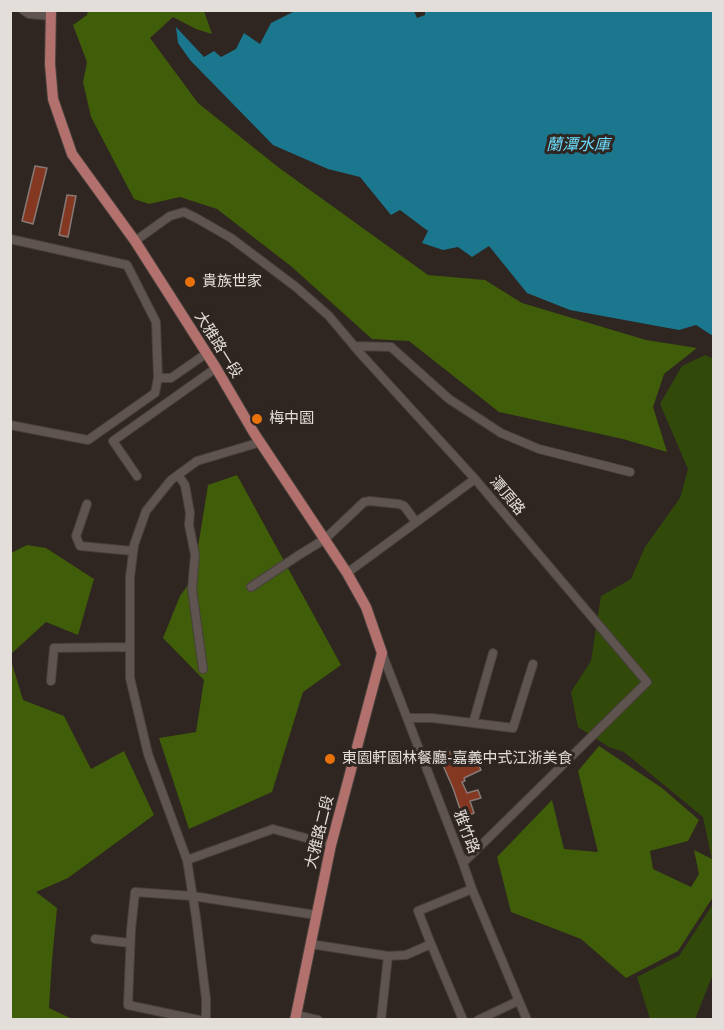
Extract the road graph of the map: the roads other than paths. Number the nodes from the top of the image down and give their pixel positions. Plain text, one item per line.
1 (23, 10) edge
2 (51, 13) edge
3 (10, 239) edge
4 (135, 241) junction
5 (355, 346) junction
6 (207, 353) junction
7 (216, 368) junction
8 (158, 378) junction
9 (10, 425) edge
10 (261, 442) junction
11 (630, 472) dead end
12 (178, 475) junction
13 (137, 476) dead end
14 (475, 479) junction
15 (87, 504) dead end
16 (416, 522) junction
17 (325, 539) junction
18 (133, 551) junction
19 (347, 573) junction
20 (251, 587) dead end
21 (129, 647) junction
22 (382, 653) junction
23 (493, 653) dead end
24 (533, 664) dead end
25 (203, 669) dead end
26 (51, 681) dead end
27 (408, 718) junction
28 (473, 723) junction
29 (331, 845) junction
30 (187, 860) junction
31 (463, 863) junction
32 (472, 889) junction
33 (192, 896) junction
34 (316, 915) junction
35 (95, 939) dead end
36 (130, 942) junction
37 (310, 944) junction
38 (431, 944) junction
39 (388, 956) junction
40 (518, 1001) junction
41 (295, 1017) edge
42 (199, 1020) edge
43 (206, 1020) edge
44 (318, 1020) edge
45 (381, 1020) edge
46 (463, 1020) edge
47 (478, 1020) edge
48 (527, 1020) edge

1 - 2 street
2 - 4 main road, 大雅路一段
3 - 8 street
4 - 5 street, 潭頂路
4 - 6 main road, 大雅路一段
5 - 11 street
5 - 14 street, 潭頂路
6 - 7 main road, 大雅路一段
6 - 8 street
7 - 10 main road, 大雅路一段
7 - 13 street
8 - 9 street
10 - 12 street
10 - 17 main road, 大雅路一段
12 - 18 street
12 - 25 street
14 - 16 street
14 - 31 street, 潭頂路
15 - 18 street
16 - 17 street
16 - 19 street
17 - 19 main road, 大雅路一段
17 - 20 street
18 - 21 street
19 - 22 main road, 大雅路一段
21 - 26 street
21 - 30 street
22 - 27 street, 雅竹路
22 - 29 main road, 大雅路二段
23 - 28 street
24 - 28 street
27 - 28 street
27 - 31 street, 雅竹路
29 - 30 street
29 - 34 main road, 大雅路二段
30 - 33 street
31 - 32 street, 雅竹路
32 - 38 street
32 - 40 street, 雅竹路
33 - 34 street
33 - 36 street
33 - 43 street
34 - 37 main road, 大雅路二段
35 - 36 street
36 - 42 street
37 - 39 street
37 - 41 main road, 大雅路二段
38 - 39 street
38 - 46 street
39 - 45 street
40 - 47 street
40 - 48 street, 雅竹路
41 - 44 street

